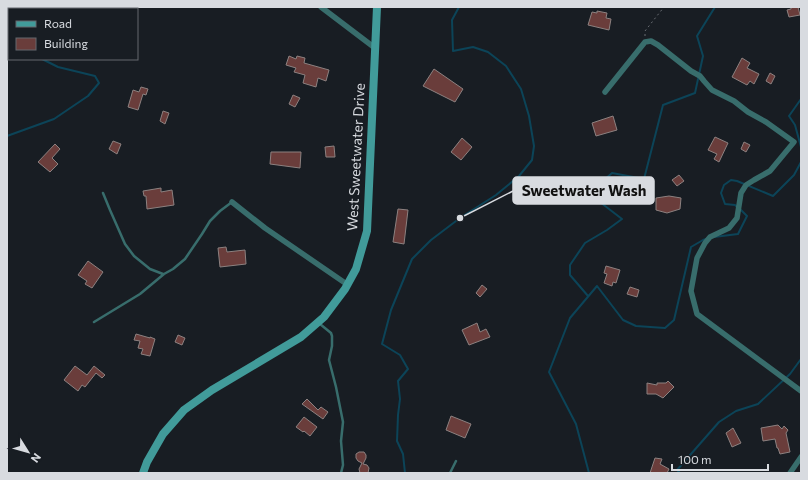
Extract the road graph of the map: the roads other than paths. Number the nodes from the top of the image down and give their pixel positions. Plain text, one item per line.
1 (321, 7) edge
2 (377, 7) edge
3 (375, 48) junction
4 (605, 92) dead end
5 (103, 193) dead end
6 (232, 202) joint
7 (164, 274) junction
8 (348, 285) junction
9 (94, 322) dead end
10 (318, 322) junction
11 (801, 391) edge
12 (801, 457) edge
13 (456, 461) dead end
14 (143, 473) edge
15 (341, 473) edge
16 (450, 473) edge
17 (790, 473) edge

1 - 3 street
2 - 3 street, West Sweetwater Drive
3 - 8 street, West Sweetwater Drive
4 - 11 street
5 - 7 lane
6 - 7 lane
6 - 8 street
7 - 9 lane
8 - 10 street, West Sweetwater Drive
10 - 14 street, West Sweetwater Drive
10 - 15 lane
12 - 17 street
13 - 16 lane

